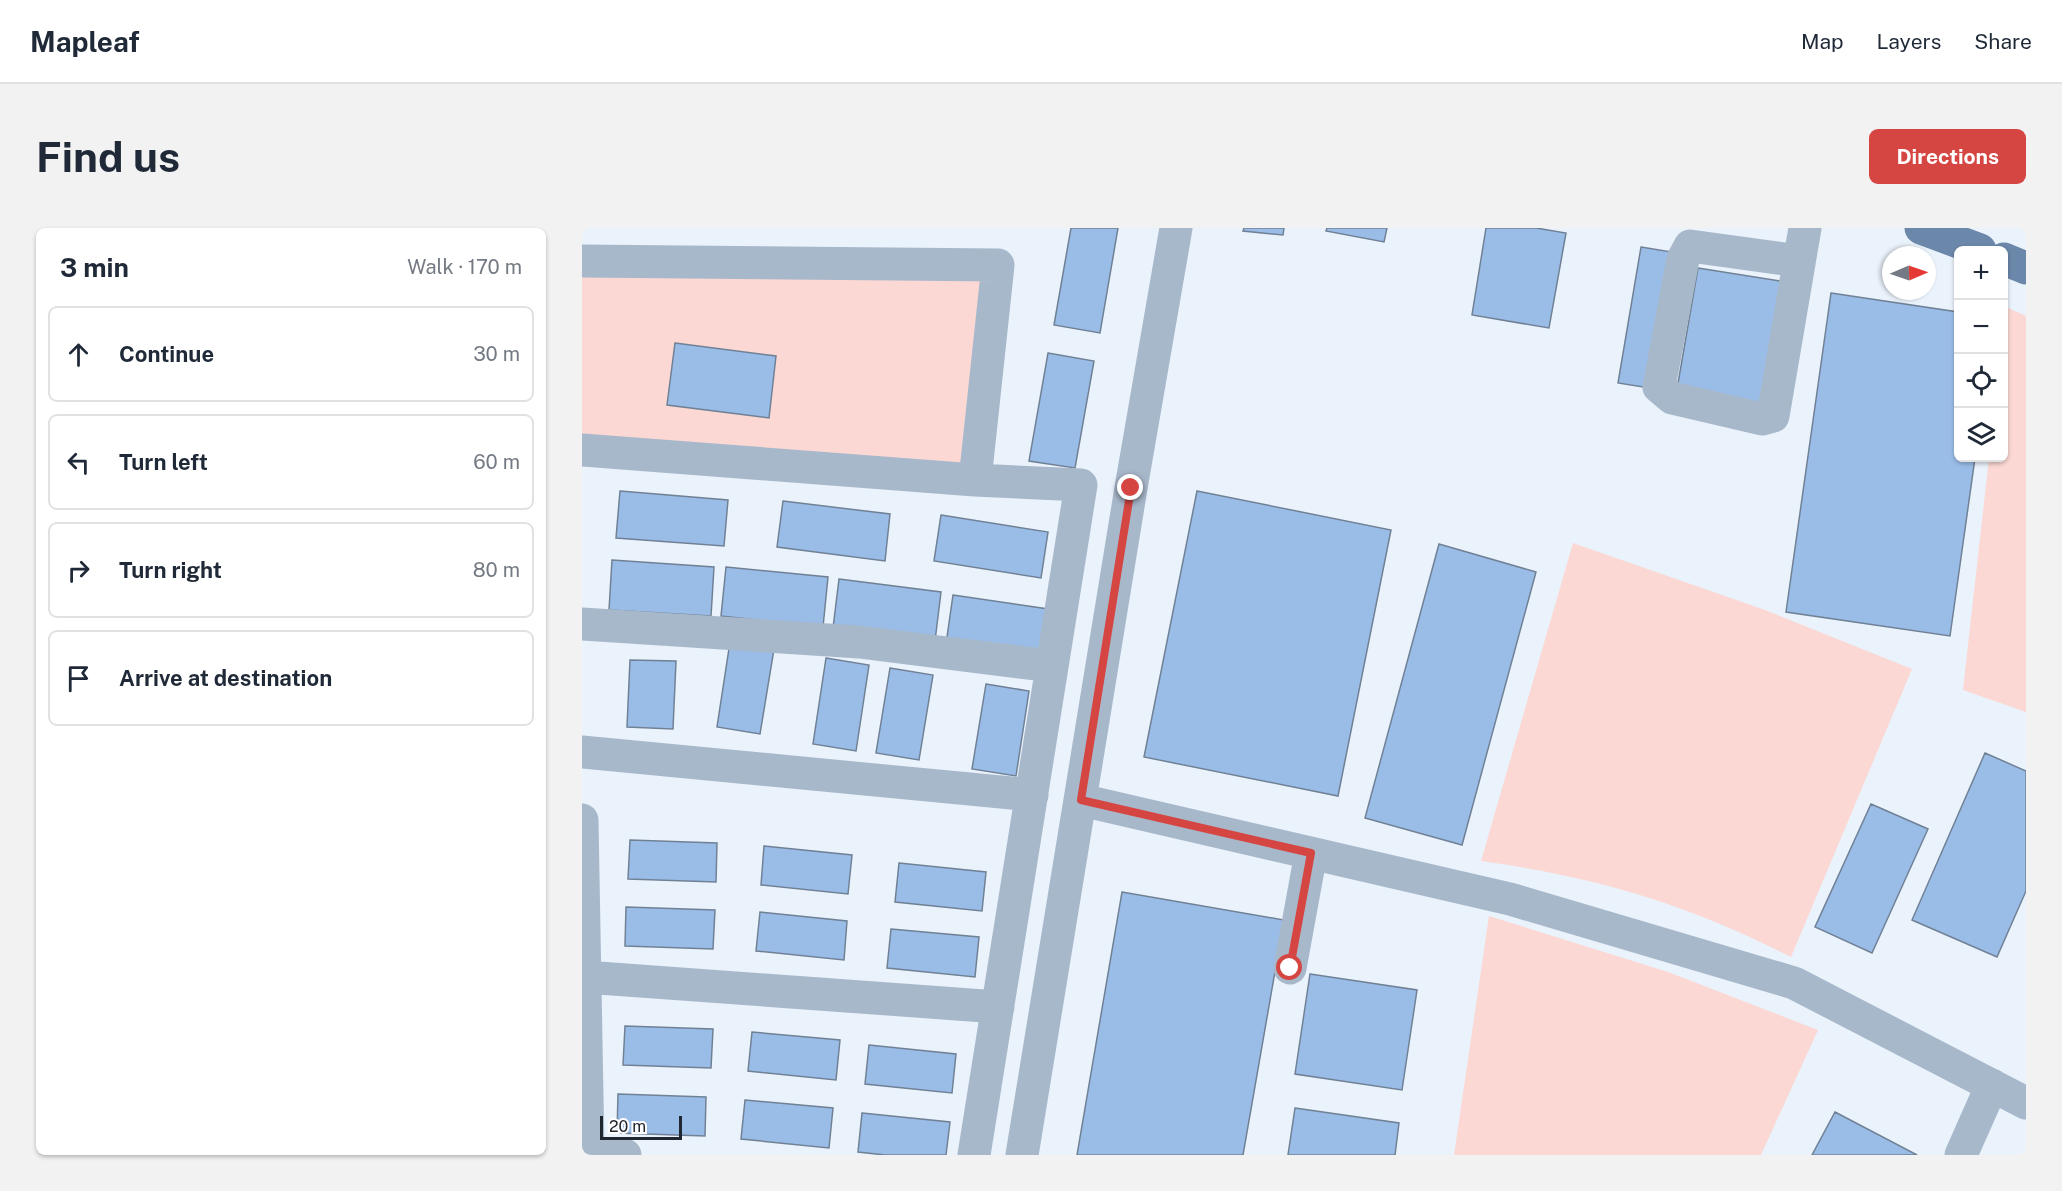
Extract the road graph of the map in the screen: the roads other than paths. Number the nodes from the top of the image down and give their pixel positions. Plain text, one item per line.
1 (1176, 228) edge
2 (1804, 228) edge
3 (1921, 228) edge
4 (1969, 246) edge
5 (582, 261) edge
6 (1799, 261) junction
7 (2008, 261) edge
8 (2026, 268) edge
9 (582, 450) edge
10 (975, 480) junction
11 (582, 624) edge
12 (1053, 666) junction
13 (582, 752) edge
14 (1032, 795) junction
15 (1081, 800) junction
16 (582, 820) edge
17 (1311, 853) junction
18 (1290, 968) dead end
19 (585, 977) junction
20 (998, 1007) junction
21 (1992, 1085) junction
22 (2026, 1103) edge
23 (585, 1152) edge
24 (625, 1155) edge
25 (974, 1155) edge
26 (1022, 1155) edge
27 (1961, 1155) edge

1 - 15 street
2 - 6 street
3 - 4 main road
5 - 10 street
6 - 6 street
7 - 8 main road
9 - 10 street
10 - 12 street
11 - 12 street
12 - 14 street
13 - 14 street
14 - 20 street
15 - 17 street
15 - 26 street
16 - 19 street
17 - 18 street
17 - 21 street
19 - 20 street
19 - 23 street
20 - 25 street
21 - 22 street
21 - 27 street
23 - 24 street

